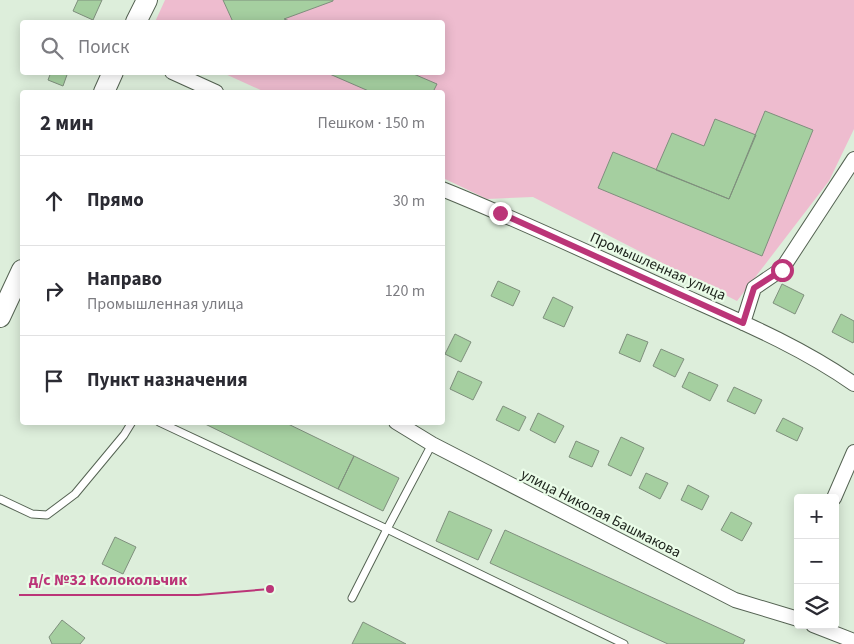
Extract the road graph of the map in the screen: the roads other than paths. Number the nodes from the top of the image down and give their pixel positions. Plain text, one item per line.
1 (147, 0) edge
2 (137, 20) edge
3 (112, 75) edge
4 (179, 75) edge
5 (105, 90) edge
6 (212, 90) edge
7 (854, 159) edge
8 (445, 190) edge
9 (20, 274) edge
10 (0, 317) edge
11 (743, 323) junction
12 (854, 384) edge
13 (130, 425) edge
14 (165, 425) edge
15 (401, 425) edge
16 (432, 444) junction
17 (854, 452) edge
18 (836, 494) edge
19 (0, 498) edge
20 (387, 529) junction
21 (352, 598) dead end
22 (794, 615) edge
23 (824, 629) edge
24 (854, 641) edge
25 (624, 644) edge

1 - 2 street
3 - 5 street
4 - 6 street
7 - 11 street
8 - 11 street, Промышленная улица
9 - 10 street
11 - 12 street, Промышленная улица
13 - 19 lane
14 - 20 lane
15 - 16 street, улица Николая Башмакова
16 - 20 lane
16 - 22 street, улица Николая Башмакова
17 - 18 street
20 - 21 lane
20 - 25 lane
23 - 24 street

